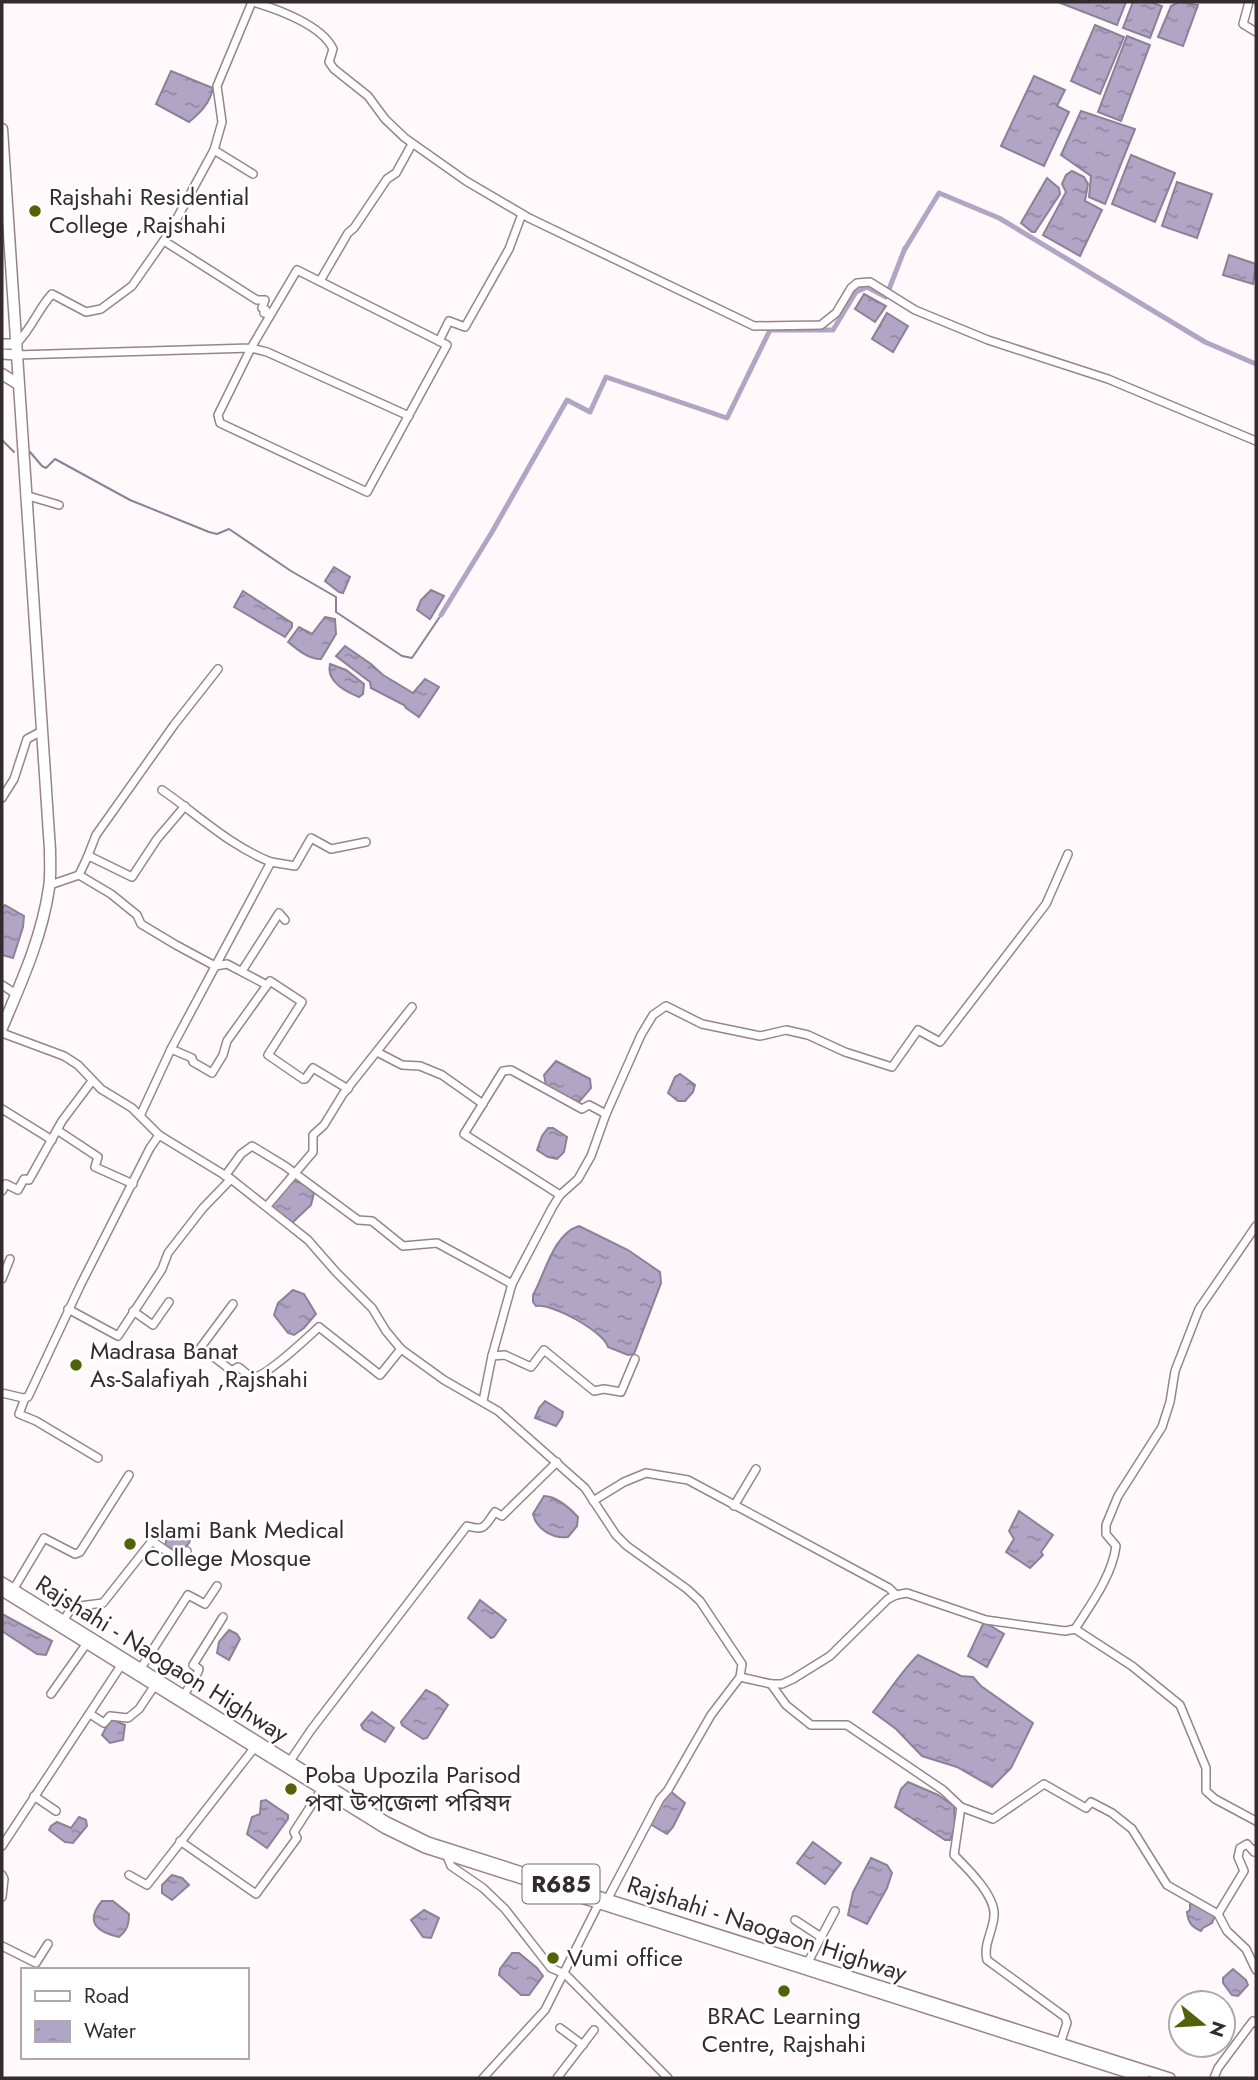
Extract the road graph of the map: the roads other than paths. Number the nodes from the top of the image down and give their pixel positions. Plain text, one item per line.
1 (253, 2) edge
2 (1249, 2) edge
3 (1256, 32) edge
4 (2, 129) edge
5 (412, 144) junction
6 (214, 150) junction
7 (253, 174) dead end
8 (522, 214) junction
9 (164, 241) junction
10 (320, 281) junction
11 (270, 315) junction
12 (13, 317) junction
13 (2, 324) edge
14 (439, 341) junction
15 (2, 344) edge
16 (251, 348) junction
17 (16, 350) junction
18 (2, 354) edge
19 (3, 376) edge
20 (18, 384) junction
21 (409, 416) junction
22 (1256, 440) edge
23 (25, 495) junction
24 (59, 505) dead end
25 (218, 669) dead end
26 (42, 731) junction
27 (162, 790) dead end
28 (2, 798) edge
29 (185, 806) junction
30 (366, 842) dead end
31 (1068, 854) dead end
32 (87, 858) junction
33 (271, 862) junction
34 (79, 875) junction
35 (50, 885) junction
36 (285, 920) dead end
37 (215, 966) junction
38 (242, 971) junction
39 (2, 985) edge
40 (267, 985) junction
41 (16, 994) junction
42 (412, 1007) dead end
43 (2, 1030) edge
44 (171, 1049) junction
45 (377, 1052) junction
46 (92, 1080) junction
47 (348, 1089) junction
48 (483, 1104) junction
49 (2, 1109) edge
50 (606, 1114) junction
51 (140, 1116) junction
52 (57, 1130) junction
53 (159, 1135) junction
54 (52, 1140) junction
55 (293, 1173) junction
56 (228, 1178) junction
57 (133, 1184) junction
58 (2, 1191) edge
59 (560, 1195) junction
60 (267, 1206) junction
61 (1256, 1226) edge
62 (10, 1258) dead end
63 (2, 1279) edge
64 (512, 1284) junction
65 (169, 1302) dead end
66 (233, 1304) dead end
67 (68, 1308) junction
68 (133, 1311) junction
69 (401, 1349) junction
70 (492, 1356) junction
71 (635, 1359) dead end
72 (2, 1393) edge
73 (25, 1398) junction
74 (483, 1401) junction
75 (98, 1458) dead end
76 (557, 1462) junction
77 (756, 1469) dead end
78 (129, 1475) dead end
79 (593, 1501) junction
80 (734, 1506) junction
81 (187, 1551) dead end
82 (2, 1583) edge
83 (217, 1586) dead end
84 (6, 1594) edge
85 (896, 1595) junction
86 (223, 1617) dead end
87 (62, 1623) junction
88 (1075, 1629) junction
89 (87, 1643) junction
90 (122, 1664) junction
91 (141, 1668) junction
92 (740, 1677) junction
93 (155, 1685) junction
94 (771, 1685) junction
95 (51, 1694) dead end
96 (184, 1695) junction
97 (90, 1714) junction
98 (254, 1747) junction
99 (290, 1761) junction
100 (323, 1786) junction
101 (34, 1796) junction
102 (961, 1807) junction
103 (56, 1811) dead end
104 (1256, 1821) edge
105 (180, 1841) junction
106 (2, 1846) edge
107 (1256, 1849) edge
108 (447, 1856) junction
109 (2, 1875) edge
110 (129, 1875) dead end
111 (553, 1885) junction
112 (2, 1897) edge
113 (604, 1900) junction
114 (835, 1911) dead end
115 (1218, 1914) junction
116 (647, 1915) junction
117 (795, 1920) dead end
118 (821, 1937) junction
119 (47, 1944) dead end
120 (2, 1947) edge
121 (808, 1962) junction
122 (1256, 1970) edge
123 (565, 1974) junction
124 (1256, 2023) edge
125 (561, 2028) dead end
126 (594, 2030) dead end
127 (1060, 2044) junction
128 (583, 2045) junction
129 (485, 2077) edge
130 (557, 2078) edge
131 (668, 2078) edge
132 (1144, 2078) edge
133 (1170, 2078) edge
134 (1214, 2078) edge

1 - 5 street
1 - 6 street
2 - 3 street
4 - 12 highway
5 - 8 street
5 - 10 street
6 - 7 street
6 - 9 street
8 - 14 street
8 - 22 street
9 - 11 street
9 - 17 street
10 - 11 street
10 - 14 street
11 - 16 street
12 - 13 highway
12 - 17 highway
14 - 21 street
15 - 17 main road
16 - 17 street
16 - 21 street
16 - 21 street
17 - 18 main road
17 - 20 highway
19 - 20 highway
20 - 23 highway
23 - 24 street
23 - 26 highway
25 - 32 street
26 - 28 street
26 - 35 highway
27 - 29 street
29 - 32 street
29 - 33 street
30 - 33 street
31 - 50 street
32 - 34 street
33 - 37 street
34 - 35 street
34 - 37 street
35 - 41 highway
36 - 38 street
37 - 38 street
37 - 44 street
38 - 40 street
39 - 41 street
40 - 44 street
40 - 47 street
41 - 43 highway
42 - 45 street
43 - 46 street
44 - 51 street
45 - 47 street
45 - 48 street
46 - 51 street
46 - 52 street
47 - 55 street
48 - 50 street
48 - 59 street
49 - 54 street
50 - 59 street
51 - 53 street
52 - 54 street
52 - 57 street
53 - 56 street
53 - 57 street
54 - 58 street
55 - 56 street
55 - 60 street
55 - 64 street
56 - 60 street
56 - 68 street
57 - 67 street
59 - 64 street
60 - 69 street
61 - 88 street
62 - 63 street
64 - 70 street
65 - 68 street
66 - 69 street
67 - 68 street
67 - 73 street
69 - 74 street
70 - 71 street
70 - 74 street
72 - 73 street
73 - 75 street
74 - 76 street
76 - 79 street
76 - 99 street
77 - 80 street
78 - 84 street
79 - 80 street
79 - 92 street
80 - 85 street
81 - 87 street
82 - 84 main road, Rajshahi - Naogaon Highway / R685
83 - 91 street
84 - 87 main road, Rajshahi - Naogaon Highway / R685
85 - 88 street
85 - 94 street
86 - 96 street
87 - 89 main road, Rajshahi - Naogaon Highway / R685
87 - 91 main road, Rajshahi - Naogaon Highway / R685
88 - 104 street
89 - 90 main road, Rajshahi - Naogaon Highway / R685
89 - 95 street
90 - 93 main road, Rajshahi - Naogaon Highway / R685
90 - 97 street
91 - 96 main road, Rajshahi - Naogaon Highway / R685
92 - 94 street
92 - 113 street
93 - 97 street
93 - 98 main road, Rajshahi - Naogaon Highway / R685
94 - 102 street
96 - 99 main road, Rajshahi - Naogaon Highway / R685
97 - 101 street
98 - 100 main road, Rajshahi - Naogaon Highway / R685
98 - 105 street
99 - 100 main road, Rajshahi - Naogaon Highway / R685
100 - 105 street
100 - 108 main road, Rajshahi - Naogaon Highway / R685
100 - 111 main road, Rajshahi - Naogaon Highway / R685
101 - 103 street
101 - 106 street
102 - 115 street
102 - 127 street
105 - 110 street
107 - 115 street
108 - 111 main road, Rajshahi - Naogaon Highway / R685
108 - 123 street
109 - 112 street
111 - 113 main road, Rajshahi - Naogaon Highway / R685
113 - 116 main road, Rajshahi - Naogaon Highway / R685
113 - 123 street
114 - 118 street
115 - 122 street
116 - 121 main road, Rajshahi - Naogaon Highway / R685
116 - 132 main road, Rajshahi - Naogaon Highway / R685
117 - 118 street
118 - 121 street
119 - 120 street
121 - 127 main road, Rajshahi - Naogaon Highway / R685
123 - 129 street
123 - 131 street
124 - 134 street
125 - 128 street
126 - 128 street
127 - 133 main road, Rajshahi - Naogaon Highway / R685
128 - 130 street

